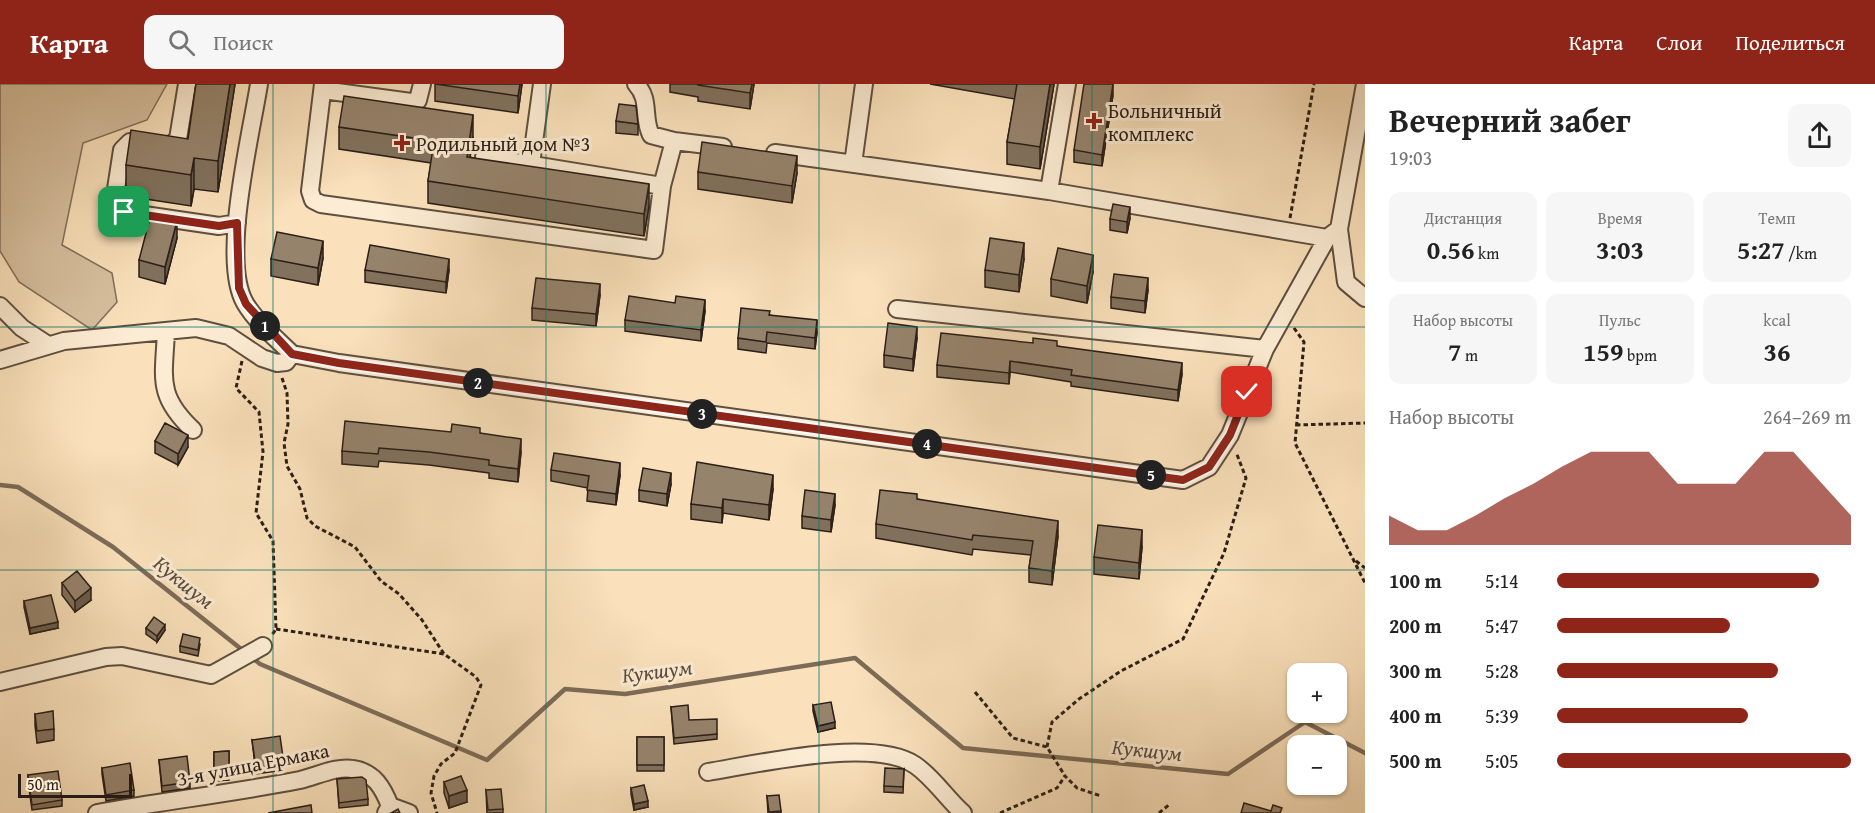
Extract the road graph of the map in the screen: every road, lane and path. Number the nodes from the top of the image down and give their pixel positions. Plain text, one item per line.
1 (187, 84) edge
2 (259, 84) edge
3 (422, 84) edge
4 (542, 84) edge
5 (636, 84) edge
6 (864, 84) edge
7 (1067, 84) edge
8 (1314, 84) edge
9 (1365, 84) edge
10 (323, 87) edge
11 (674, 141) junction
12 (484, 157) edge
13 (531, 164) junction
14 (853, 164) junction
15 (662, 186) junction
16 (1049, 191) junction
17 (237, 223) junction
18 (1287, 233) junction
19 (1333, 234) junction
20 (1365, 298) edge
21 (0, 306) edge
22 (897, 309) dead end
23 (1284, 314) junction
24 (166, 331) junction
25 (48, 345) junction
26 (245, 348) junction
27 (1265, 349) junction
28 (292, 354) junction
29 (0, 360) edge
30 (277, 363) junction
31 (1365, 423) edge
32 (1296, 425) junction
33 (193, 430) dead end
34 (1230, 435) junction
35 (1355, 560) junction
36 (1365, 568) edge
37 (1365, 583) edge
38 (276, 629) junction
39 (263, 646) joint
40 (444, 654) junction
41 (0, 682) edge
42 (975, 692) dead end
43 (1047, 747) junction
44 (708, 772) dead end
45 (1065, 776) junction
46 (1101, 796) dead end
47 (1170, 804) dead end
48 (388, 809) edge
49 (97, 813) edge
50 (409, 813) edge
51 (437, 813) edge
52 (963, 813) edge
53 (1000, 813) edge
54 (1159, 813) edge

1 - 17 street
2 - 17 street
3 - 10 street
4 - 13 street
5 - 11 street
6 - 14 street
7 - 16 street
8 - 18 path
9 - 19 street
10 - 15 street
11 - 14 street
11 - 15 street
12 - 13 street
13 - 15 street
14 - 16 street
16 - 18 street
17 - 28 street
18 - 19 street
19 - 20 street
19 - 23 street
21 - 25 street
22 - 27 street
23 - 27 street
23 - 32 path
24 - 25 street
24 - 26 street
24 - 33 street
25 - 29 street
26 - 30 street
26 - 38 path
27 - 34 street
28 - 30 street
28 - 34 street
30 - 40 path
31 - 32 path
32 - 35 path
34 - 43 path
35 - 36 path
35 - 37 path
38 - 39 path
38 - 40 path
39 - 41 street
40 - 51 path
42 - 43 path
43 - 45 path
44 - 52 street
45 - 46 path
45 - 53 path
47 - 54 path
48 - 49 street, 3-я улица Ермака
48 - 50 street

